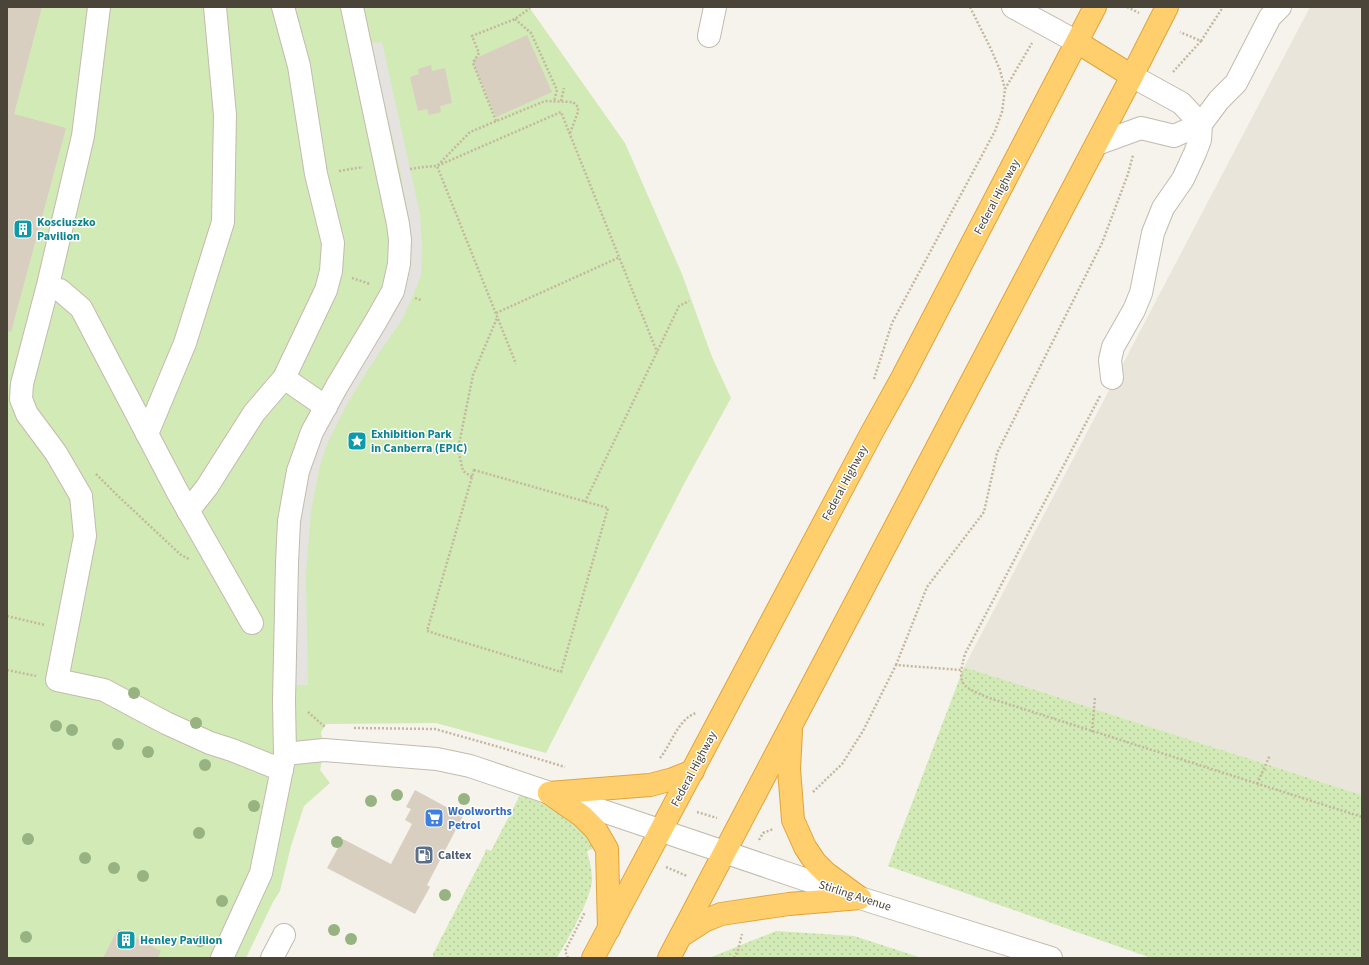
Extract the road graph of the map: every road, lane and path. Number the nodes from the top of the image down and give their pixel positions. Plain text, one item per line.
1 (99, 7) edge
2 (215, 7) edge
3 (283, 7) edge
4 (352, 7) edge
5 (715, 7) edge
6 (970, 7) edge
7 (1013, 7) edge
8 (1095, 7) edge
9 (1167, 7) edge
10 (1223, 7) edge
11 (1280, 7) edge
12 (530, 8) dead end
13 (515, 19) junction
14 (1043, 24) junction
15 (709, 36) dead end
16 (1201, 41) dead end
17 (1077, 42) junction
18 (1132, 76) junction
19 (564, 88) dead end
20 (1006, 89) junction
21 (554, 101) junction
22 (561, 102) junction
23 (496, 120) junction
24 (1201, 124) junction
25 (570, 133) junction
26 (1097, 144) junction
27 (437, 166) junction
28 (385, 167) junction
29 (316, 174) junction
30 (1128, 174) dead end
31 (620, 257) junction
32 (60, 290) dead end
33 (689, 301) dead end
34 (496, 312) junction
35 (498, 317) junction
36 (657, 352) junction
37 (516, 364) dead end
38 (284, 378) junction
39 (1112, 378) joint
40 (873, 381) dead end
41 (326, 407) junction
42 (147, 434) junction
43 (62, 464) junction
44 (472, 477) junction
45 (585, 502) junction
46 (188, 511) junction
47 (193, 561) dead end
48 (7, 616) edge
49 (252, 624) dead end
50 (66, 630) junction
51 (896, 665) junction
52 (7, 670) edge
53 (961, 670) junction
54 (57, 680) junction
55 (1095, 698) dead end
56 (730, 702) junction
57 (791, 725) junction
58 (1092, 732) junction
59 (1270, 755) dead end
60 (657, 761) dead end
61 (284, 762) junction
62 (693, 771) junction
63 (1257, 784) junction
64 (549, 792) junction
65 (811, 799) dead end
66 (675, 805) junction
67 (1362, 817) edge
68 (738, 826) junction
69 (661, 830) junction
70 (763, 833) dead end
71 (724, 852) junction
72 (647, 857) junction
73 (707, 886) junction
74 (860, 898) junction
75 (609, 929) junction
76 (284, 935) dead end
77 (680, 937) junction
78 (222, 958) edge
79 (272, 958) edge
80 (593, 958) edge
81 (669, 958) edge
82 (1051, 958) edge

1 - 43 street
2 - 42 street
3 - 29 street
4 - 28 street
5 - 15 street
6 - 20 path
7 - 14 street
8 - 17 highway, Federal Highway
9 - 18 highway
10 - 16 path
11 - 24 street
12 - 13 path
13 - 21 path
13 - 23 path
14 - 17 street
14 - 20 path
17 - 18 highway
17 - 56 highway, Federal Highway
18 - 24 street
18 - 26 highway
19 - 22 path
20 - 40 path
21 - 22 path
21 - 23 path
22 - 25 path
23 - 27 path
24 - 26 street
24 - 39 street
25 - 27 path
25 - 31 path
26 - 57 highway
27 - 28 path
27 - 34 path
28 - 29 path
28 - 41 street
29 - 38 street
30 - 51 path
31 - 34 path
31 - 36 path
32 - 42 street
33 - 36 path
34 - 35 path
35 - 37 path
35 - 44 path
36 - 45 path
38 - 41 street
38 - 46 street
39 - 53 path
41 - 61 street
42 - 46 street
43 - 47 path
43 - 50 street
44 - 45 path
44 - 45 path
46 - 49 street
48 - 50 path
50 - 54 street
51 - 53 path
51 - 65 path
52 - 54 path
53 - 58 path
54 - 61 street
55 - 58 path
56 - 60 path
56 - 62 highway, Federal Highway
57 - 68 highway
57 - 74 highway
58 - 63 path
59 - 63 path
61 - 64 street, Stirling Avenue
61 - 78 street
62 - 64 highway
62 - 66 highway, Federal Highway
63 - 67 path
64 - 69 street, Stirling Avenue
64 - 75 highway
66 - 68 path
66 - 69 highway, Federal Highway
68 - 70 path
68 - 71 highway
69 - 71 street, Stirling Avenue
69 - 72 highway, Federal Highway
71 - 73 highway
71 - 74 street, Stirling Avenue
72 - 73 path
72 - 75 highway, Federal Highway
73 - 77 highway
74 - 77 highway
74 - 82 street, Stirling Avenue
75 - 80 highway, Federal Highway
76 - 79 street
77 - 81 highway

